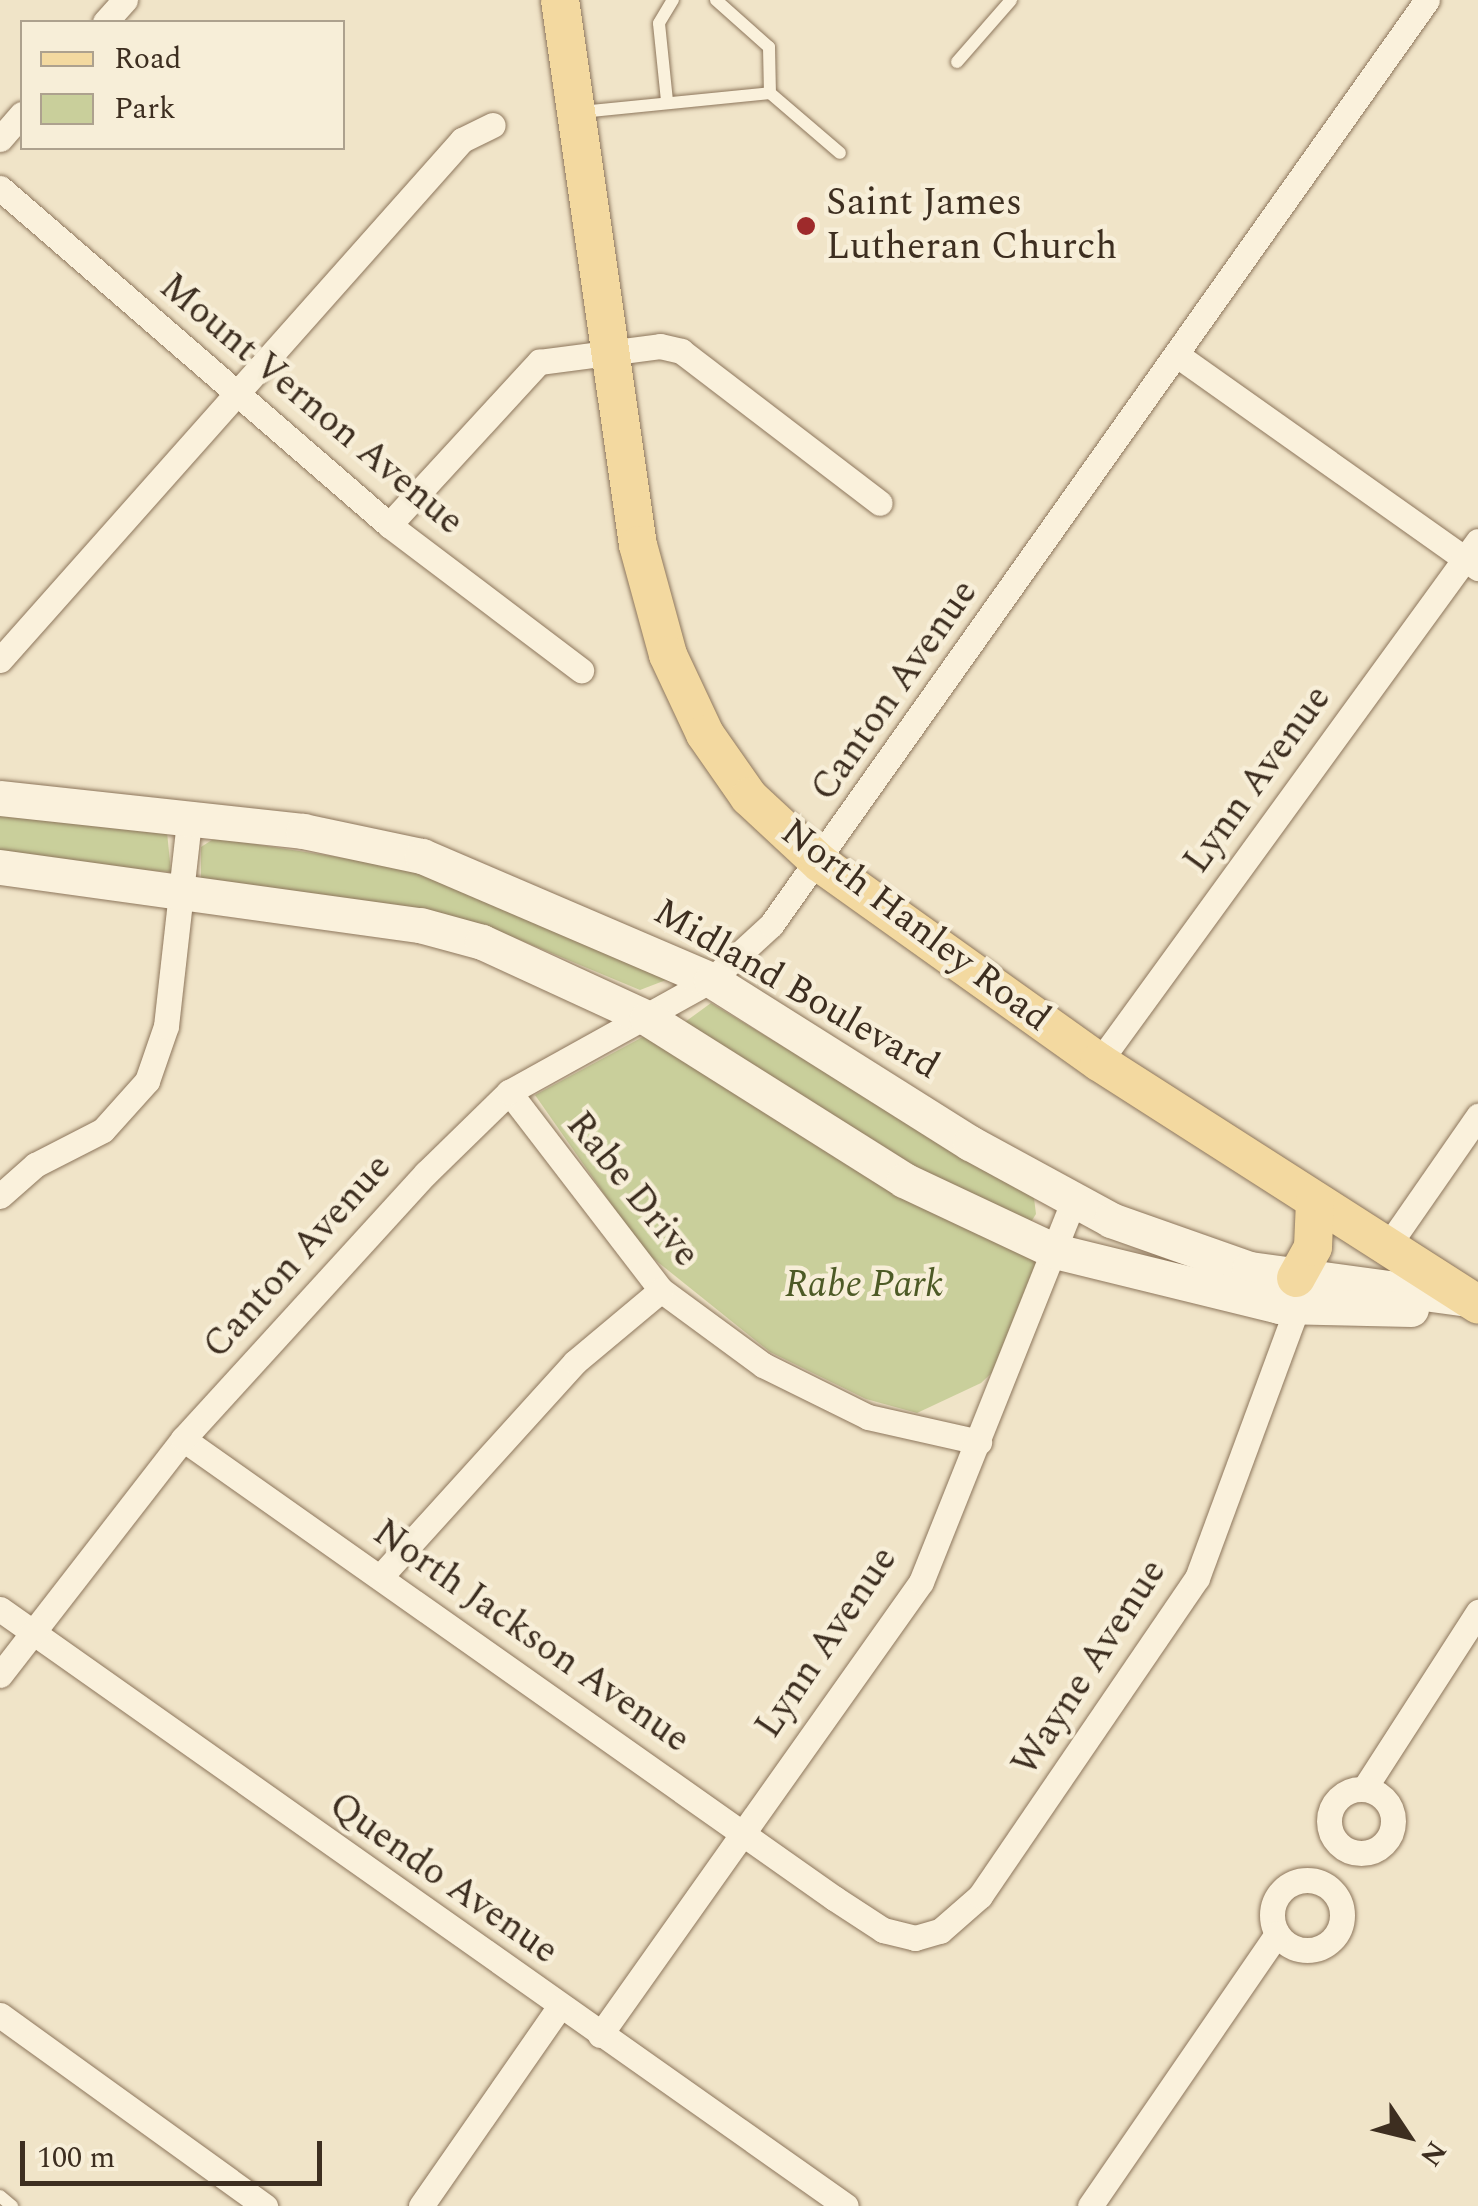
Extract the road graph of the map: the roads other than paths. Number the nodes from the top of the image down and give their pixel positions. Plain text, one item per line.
1 (125, 0) edge
2 (560, 0) edge
3 (673, 0) edge
4 (716, 0) edge
5 (1011, 0) edge
6 (1427, 0) edge
7 (107, 20) edge
8 (956, 62) dead end
9 (770, 93) junction
10 (667, 101) junction
11 (579, 113) junction
12 (20, 116) edge
13 (493, 125) dead end
14 (0, 139) edge
15 (840, 153) dead end
16 (0, 188) edge
17 (611, 349) junction
18 (1177, 355) junction
19 (240, 397) junction
20 (880, 503) dead end
21 (389, 525) junction
22 (1474, 556) edge
23 (0, 660) edge
24 (581, 670) dead end
25 (0, 798) edge
26 (189, 820) junction
27 (820, 863) junction
28 (0, 867) edge
29 (186, 890) junction
30 (712, 980) junction
31 (648, 1018) junction
32 (1099, 1062) junction
33 (509, 1092) junction
34 (1478, 1116) edge
35 (0, 1196) edge
36 (1315, 1201) junction
37 (1073, 1202) junction
38 (1387, 1247) junction
39 (1055, 1252) junction
40 (661, 1290) junction
41 (1297, 1293) junction
42 (1476, 1301) edge
43 (183, 1440) junction
44 (979, 1442) junction
45 (381, 1576) junction
46 (0, 1609) edge
47 (1478, 1612) edge
48 (32, 1635) junction
49 (0, 1675) edge
50 (1364, 1789) dead end
51 (741, 1832) junction
52 (834, 1898) joint
53 (1277, 1934) dead end
54 (560, 2006) junction
55 (0, 2015) edge
56 (600, 2036) junction
57 (0, 2196) edge
58 (12, 2206) edge
59 (266, 2206) edge
60 (420, 2206) edge
61 (846, 2206) edge
62 (1090, 2206) edge

1 - 7 street
2 - 11 main road, North Hanley Road
3 - 10 lane
4 - 9 lane
5 - 8 lane
6 - 18 street, Canton Avenue
9 - 10 lane
9 - 15 lane
10 - 11 lane
11 - 17 main road, North Hanley Road
12 - 14 street
13 - 19 street
16 - 19 street, Mount Vernon Avenue
17 - 20 street
17 - 21 street
17 - 27 main road, North Hanley Road
18 - 22 street
18 - 27 street, Canton Avenue
19 - 21 street, Mount Vernon Avenue
19 - 23 street
21 - 24 street, Mount Vernon Avenue
22 - 32 street, Lynn Avenue
25 - 26 main road, Midland Boulevard
26 - 29 street
26 - 30 main road, Midland Boulevard
27 - 30 street, Canton Avenue
27 - 32 main road, North Hanley Road
28 - 29 main road, Midland Boulevard
29 - 31 main road, Midland Boulevard
29 - 35 street
30 - 31 street, Canton Avenue
30 - 37 main road, Midland Boulevard
31 - 33 street, Canton Avenue
31 - 39 main road, Midland Boulevard
32 - 36 main road, North Hanley Road
33 - 40 street, Rabe Drive
33 - 43 street, Canton Avenue
34 - 38 street
36 - 38 main road, North Hanley Road
36 - 41 main road
37 - 39 street, Lynn Avenue
37 - 41 main road, Midland Boulevard
38 - 42 main road, North Hanley Road
39 - 41 main road, Midland Boulevard
39 - 44 street, Lynn Avenue
40 - 44 street, Rabe Drive
40 - 45 street
41 - 42 main road, Midland Boulevard
41 - 52 street, Wayne Avenue
43 - 45 street, North Jackson Avenue
43 - 48 street, Canton Avenue
44 - 51 street, Lynn Avenue
45 - 51 street, North Jackson Avenue
46 - 48 street, Quendo Avenue
47 - 50 street
48 - 49 street, Canton Avenue
48 - 54 street, Quendo Avenue
51 - 52 street, North Jackson Avenue
51 - 56 street, Lynn Avenue
53 - 62 street
54 - 56 street, Quendo Avenue
54 - 60 street
55 - 59 street
56 - 61 street, Quendo Avenue
57 - 58 lane

